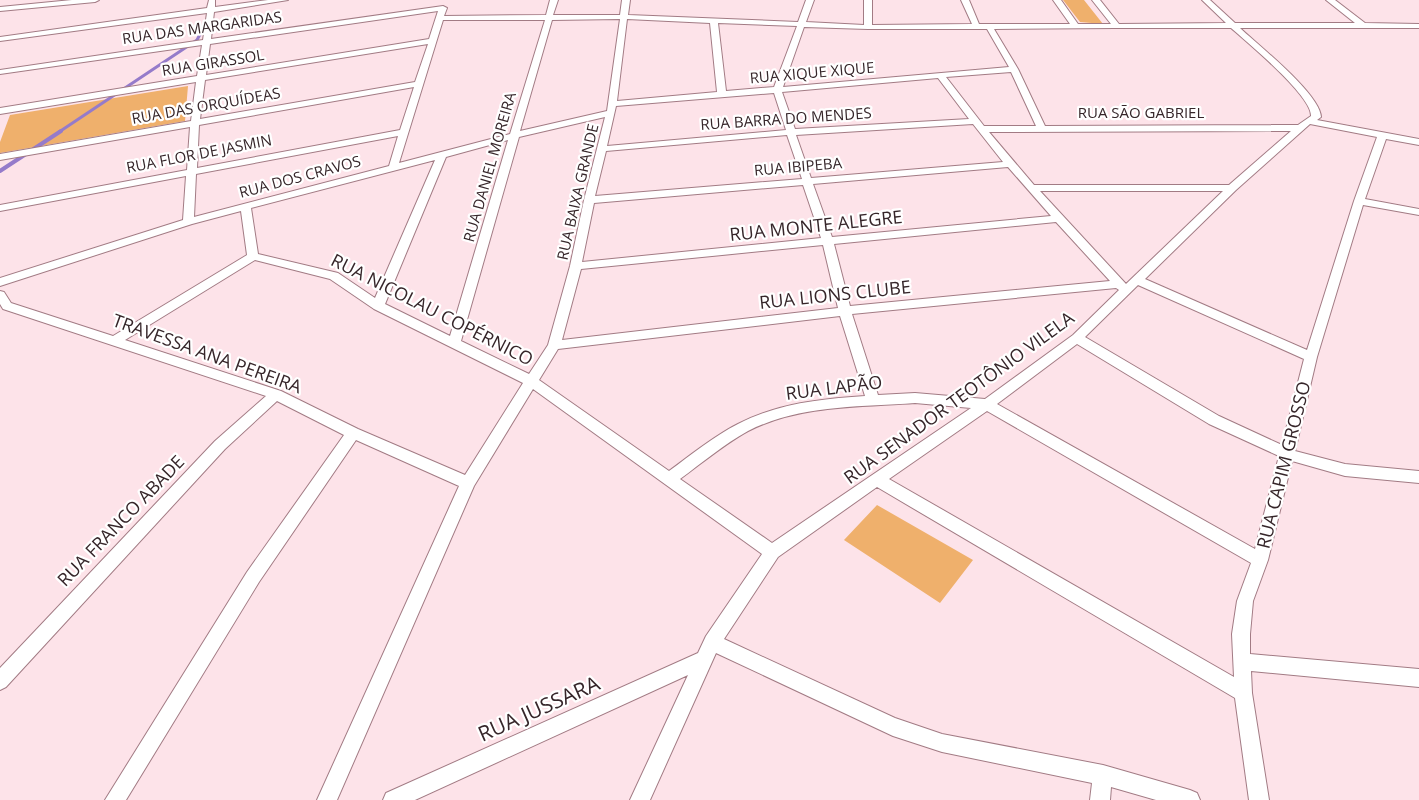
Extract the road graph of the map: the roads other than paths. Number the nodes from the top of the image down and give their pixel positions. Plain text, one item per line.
1 (94, 0) edge
2 (284, 0) edge
3 (554, 0) edge
4 (626, 0) edge
5 (810, 0) edge
6 (868, 0) edge
7 (965, 0) edge
8 (1058, 0) edge
9 (1096, 0) edge
10 (1206, 0) edge
11 (1330, 0) edge
12 (38, 3) edge
13 (445, 4) edge
14 (212, 5) edge
15 (0, 9) edge
16 (623, 17) junction
17 (440, 18) junction
18 (549, 18) junction
19 (714, 22) junction
20 (1363, 25) junction
21 (802, 26) junction
22 (1232, 26) junction
23 (1419, 26) edge
24 (868, 27) junction
25 (1076, 27) junction
26 (1118, 27) junction
27 (977, 28) junction
28 (990, 28) junction
29 (0, 39) edge
30 (206, 41) junction
31 (431, 41) junction
32 (1014, 69) junction
33 (0, 72) edge
34 (940, 75) junction
35 (202, 79) junction
36 (418, 84) junction
37 (777, 90) junction
38 (722, 95) junction
39 (612, 109) junction
40 (0, 111) edge
41 (973, 121) junction
42 (195, 123) junction
43 (1304, 125) junction
44 (1041, 128) junction
45 (981, 129) junction
46 (403, 132) junction
47 (792, 132) junction
48 (516, 135) junction
49 (1382, 137) junction
50 (1419, 142) edge
51 (602, 149) junction
52 (441, 156) junction
53 (2, 157) edge
54 (1009, 164) junction
55 (393, 168) junction
56 (190, 171) junction
57 (808, 181) junction
58 (1031, 188) junction
59 (1232, 188) junction
60 (589, 200) junction
61 (1359, 201) junction
62 (246, 207) junction
63 (0, 208) edge
64 (1419, 212) edge
65 (1059, 218) junction
66 (188, 222) junction
67 (828, 243) junction
68 (253, 256) junction
69 (576, 266) junction
70 (1136, 280) junction
71 (0, 282) edge
72 (1122, 287) junction
73 (0, 295) edge
74 (378, 306) junction
75 (845, 311) junction
76 (1077, 338) junction
77 (116, 340) junction
78 (454, 342) junction
79 (554, 345) junction
80 (1311, 357) junction
81 (533, 382) junction
82 (276, 394) junction
83 (873, 400) junction
84 (987, 404) junction
85 (353, 433) junction
86 (1288, 454) junction
87 (1419, 477) edge
88 (668, 479) junction
89 (877, 480) junction
90 (468, 483) junction
91 (772, 552) junction
92 (1260, 560) junction
93 (708, 651) junction
94 (1243, 662) junction
95 (1419, 678) edge
96 (0, 681) edge
97 (1243, 693) junction
98 (1103, 775) junction
99 (115, 800) edge
100 (327, 800) edge
101 (393, 800) edge
102 (640, 800) edge
103 (1100, 800) edge
104 (1190, 800) edge
105 (1259, 800) edge

1 - 12 street
2 - 14 street
3 - 18 street, RUA DANIEL MOREIRA
4 - 16 street, RUA BAIXA GRANDE
5 - 21 street
6 - 24 street
7 - 27 street
8 - 25 street
9 - 26 street
10 - 22 street
11 - 20 street
12 - 15 street
13 - 17 street
13 - 30 street, RUA DAS MARGARIDAS
14 - 29 street
14 - 30 street
16 - 18 street
16 - 19 street
16 - 39 street, RUA BAIXA GRANDE
17 - 18 street
17 - 31 street
18 - 48 street, RUA DANIEL MOREIRA
19 - 21 street
19 - 38 street
20 - 22 street
20 - 23 street
21 - 24 street
21 - 37 street
22 - 26 street
22 - 43 street
24 - 27 street
25 - 26 street
25 - 28 street
27 - 28 street
28 - 32 street
30 - 33 street, RUA DAS MARGARIDAS
30 - 35 street
31 - 35 street, RUA GIRASSOL
31 - 36 street
32 - 34 street, RUA XIQUE XIQUE
32 - 44 street
34 - 37 street, RUA XIQUE XIQUE
34 - 41 street
35 - 40 street, RUA GIRASSOL
35 - 42 street
36 - 42 street, RUA DAS ORQUÍDEAS
36 - 46 street
37 - 38 street, RUA XIQUE XIQUE
37 - 47 street
38 - 39 street, RUA XIQUE XIQUE
39 - 48 street, RUA DOS CRAVOS
39 - 51 street, RUA BAIXA GRANDE
41 - 45 street
41 - 47 street, RUA BARRA DO MENDES
42 - 53 street, RUA DAS ORQUÍDEAS
42 - 56 street
43 - 44 street, RUA SÃO GABRIEL
43 - 49 street, RUA SÃO GABRIEL
43 - 59 street, RUA SENADOR TEOTÔNIO VILELA
44 - 45 street, RUA SÃO GABRIEL
45 - 54 street
46 - 55 street
46 - 56 street, RUA FLOR DE JASMIN
47 - 51 street, RUA BARRA DO MENDES
47 - 57 street
48 - 52 street, RUA DOS CRAVOS
48 - 78 street, RUA DANIEL MOREIRA
49 - 50 street, RUA SÃO GABRIEL
49 - 61 street, RUA CAPIM GROSSO
51 - 60 street, RUA BAIXA GRANDE
52 - 55 street, RUA DOS CRAVOS
52 - 74 street
54 - 57 street, RUA IBIPEBA
54 - 58 street
55 - 62 street, RUA DOS CRAVOS
56 - 63 street, RUA FLOR DE JASMIN
56 - 66 street
57 - 60 street, RUA IBIPEBA
57 - 67 street
58 - 59 street
58 - 65 street
59 - 70 street, RUA SENADOR TEOTÔNIO VILELA
60 - 69 street, RUA BAIXA GRANDE
61 - 64 street
61 - 80 street, RUA CAPIM GROSSO
62 - 66 street, RUA DOS CRAVOS
62 - 68 street
65 - 67 street, RUA MONTE ALEGRE
65 - 72 street
66 - 71 street, RUA DOS CRAVOS
67 - 69 street, RUA MONTE ALEGRE
67 - 75 street
68 - 74 street, RUA NICOLAU COPÉRNICO
68 - 77 street
69 - 79 street, RUA BAIXA GRANDE
70 - 72 street, RUA SENADOR TEOTÔNIO VILELA
70 - 80 street
72 - 75 street, RUA LIONS CLUBE
72 - 76 street, RUA SENADOR TEOTÔNIO VILELA
73 - 77 street, TRAVESSA ANA PEREIRA
74 - 78 street, RUA NICOLAU COPÉRNICO
75 - 79 street, RUA LIONS CLUBE
75 - 83 street
76 - 84 street, RUA SENADOR TEOTÔNIO VILELA
76 - 86 street
77 - 82 street, TRAVESSA ANA PEREIRA
78 - 81 street, RUA NICOLAU COPÉRNICO
79 - 81 street, RUA BAIXA GRANDE
80 - 86 street, RUA CAPIM GROSSO
81 - 88 street, RUA NICOLAU COPÉRNICO
81 - 90 street, RUA BAIXA GRANDE
82 - 85 street, TRAVESSA ANA PEREIRA
82 - 96 street, RUA FRANCO ABADE
83 - 84 street, RUA LAPÃO
83 - 88 street, RUA LAPÃO
84 - 89 street, RUA SENADOR TEOTÔNIO VILELA
84 - 92 street
85 - 90 street, TRAVESSA ANA PEREIRA
85 - 99 street
86 - 87 street
86 - 92 street, RUA CAPIM GROSSO
88 - 91 street, RUA NICOLAU COPÉRNICO
89 - 91 street, RUA SENADOR TEOTÔNIO VILELA
89 - 97 street
90 - 100 street, RUA BAIXA GRANDE
91 - 93 street, RUA SENADOR TEOTÔNIO VILELA
92 - 94 street, RUA CAPIM GROSSO
93 - 98 street
93 - 101 street, RUA JUSSARA
93 - 102 street, RUA SENADOR TEOTÔNIO VILELA
94 - 95 street
94 - 97 street, RUA CAPIM GROSSO
97 - 105 street, RUA CAPIM GROSSO
98 - 103 street
98 - 104 street

